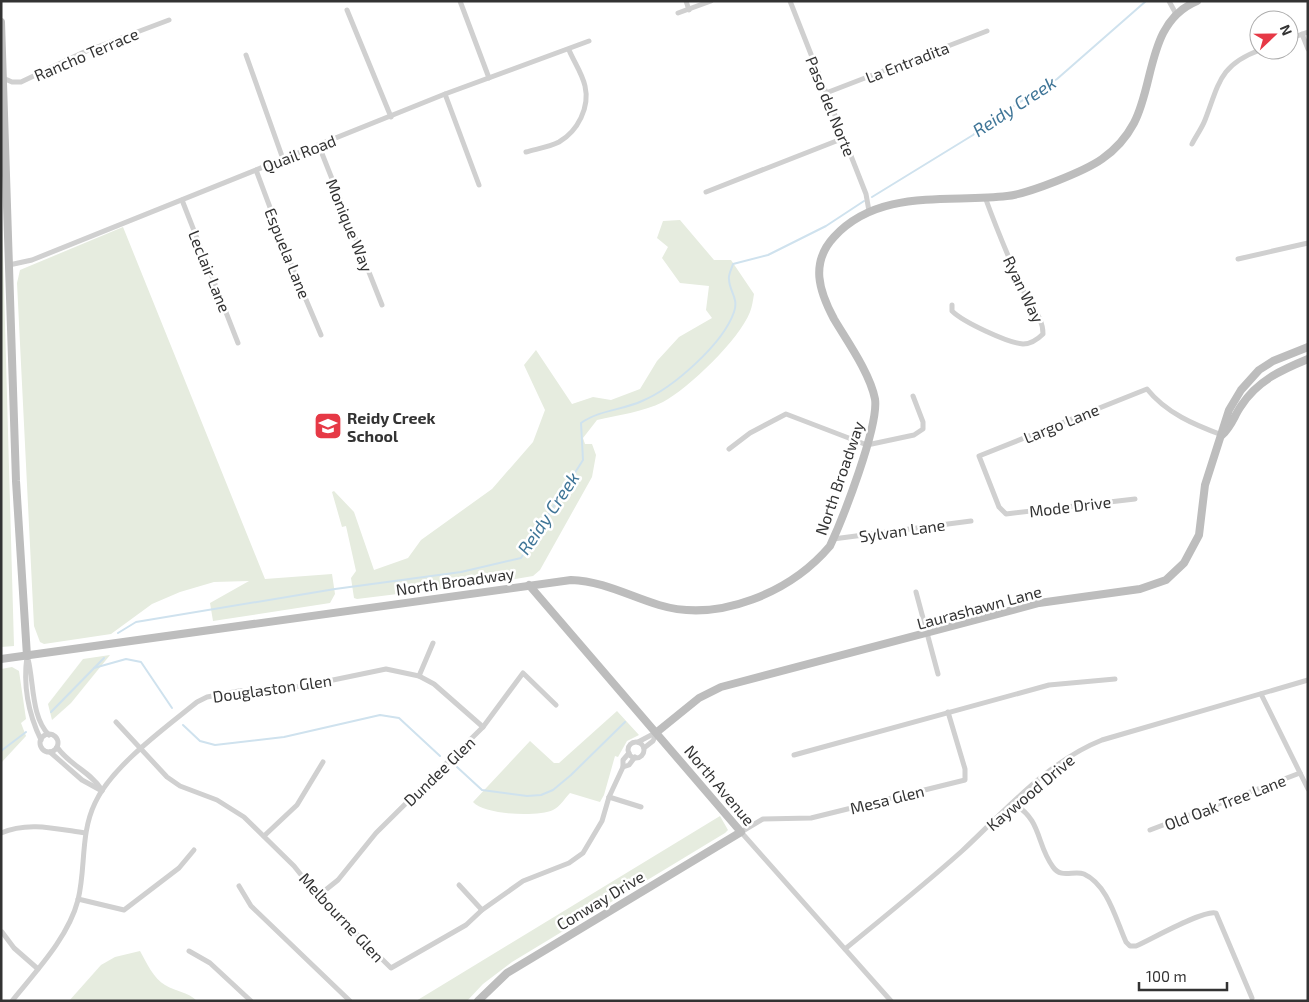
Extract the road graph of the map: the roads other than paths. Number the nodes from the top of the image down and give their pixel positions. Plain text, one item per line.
1 (460, 1) edge
2 (686, 1) edge
3 (711, 1) edge
4 (790, 1) edge
5 (1169, 1) edge
6 (1197, 1) edge
7 (347, 10) dead end
8 (688, 10) junction
9 (678, 13) dead end
10 (1176, 14) junction
11 (169, 20) dead end
12 (1, 22) edge
13 (987, 31) dead end
14 (1305, 33) edge
15 (589, 41) dead end
16 (1308, 49) edge
17 (569, 50) junction
18 (2, 52) edge
19 (246, 55) dead end
20 (1249, 55) edge
21 (3, 78) junction
22 (488, 78) junction
23 (445, 94) junction
24 (826, 94) junction
25 (391, 117) junction
26 (844, 138) junction
27 (1192, 144) dead end
28 (318, 146) junction
29 (526, 152) dead end
30 (283, 159) junction
31 (256, 170) junction
32 (479, 185) dead end
33 (706, 192) dead end
34 (985, 197) junction
35 (182, 200) junction
36 (869, 211) junction
37 (1308, 243) edge
38 (1238, 259) dead end
39 (9, 265) junction
40 (952, 304) dead end
41 (382, 305) dead end
42 (321, 335) dead end
43 (238, 342) dead end
44 (1308, 347) edge
45 (1308, 359) edge
46 (913, 396) dead end
47 (1222, 435) junction
48 (867, 445) junction
49 (729, 449) dead end
50 (1134, 499) dead end
51 (1006, 514) joint
52 (971, 521) dead end
53 (833, 539) junction
54 (529, 585) junction
55 (916, 592) dead end
56 (927, 634) junction
57 (433, 643) dead end
58 (27, 656) junction
59 (1, 659) edge
60 (938, 674) dead end
61 (419, 676) junction
62 (1115, 679) dead end
63 (1308, 680) edge
64 (1261, 694) junction
65 (556, 705) dead end
66 (948, 712) junction
67 (116, 722) dead end
68 (483, 727) junction
69 (657, 732) junction
70 (49, 735) junction
71 (41, 740) junction
72 (638, 742) junction
73 (57, 747) junction
74 (644, 748) junction
75 (141, 750) junction
76 (50, 752) junction
77 (629, 753) junction
78 (794, 755) dead end
79 (634, 757) junction
80 (324, 762) dead end
81 (623, 767) junction
82 (1300, 773) junction
83 (1308, 790) edge
84 (102, 791) junction
85 (609, 797) junction
86 (1014, 804) junction
87 (641, 807) dead end
88 (1150, 830) dead end
89 (1, 832) edge
90 (741, 832) junction
91 (85, 833) junction
92 (264, 836) junction
93 (194, 850) dead end
94 (459, 885) dead end
95 (239, 886) dead end
96 (318, 896) junction
97 (78, 899) junction
98 (482, 910) junction
99 (2, 932) edge
100 (845, 949) junction
101 (189, 950) dead end
102 (38, 969) junction
103 (1252, 998) dead end
104 (12, 1001) edge
105 (251, 1001) edge
106 (350, 1001) edge
107 (478, 1001) edge
108 (891, 1001) edge

1 - 22 street
2 - 8 street
3 - 8 street
4 - 24 street, Paso del Norte
5 - 10 street
6 - 10 street, North Broadway
7 - 25 street
8 - 9 street
10 - 34 street, North Broadway
11 - 21 street, Rancho Terrace
12 - 18 street
13 - 24 street, La Entradita
14 - 16 street
15 - 17 street, Quail Road
17 - 22 street, Quail Road
17 - 29 street
18 - 21 street
19 - 30 street
20 - 27 street
21 - 39 street
22 - 23 street, Quail Road
23 - 25 street, Quail Road
23 - 32 street
24 - 26 street, Paso del Norte
25 - 28 street, Quail Road
26 - 33 street
26 - 36 street, Paso del Norte
28 - 30 street, Quail Road
28 - 41 street, Monique Way
30 - 31 street, Quail Road
31 - 35 street, Quail Road
31 - 42 street, Espuela Lane
34 - 36 street, North Broadway
34 - 40 street, Ryan Way
35 - 39 street, Quail Road
35 - 43 street, Leclair Lane
36 - 48 street, North Broadway
37 - 38 street
39 - 58 street
44 - 47 street, Laurashawn Lane
45 - 47 street, Laurashawn Lane
46 - 48 street
47 - 51 street, Largo Lane
47 - 56 street, Laurashawn Lane
48 - 49 street
48 - 53 street, North Broadway
50 - 51 street, Mode Drive
52 - 53 street, Sylvan Lane
53 - 54 street, North Broadway
54 - 58 street, North Broadway
54 - 69 street, North Avenue
55 - 56 street
56 - 60 street
56 - 69 street, Laurashawn Lane
57 - 61 street
58 - 59 street, North Broadway
58 - 70 street
58 - 71 street
61 - 68 street, Douglaston Glen
61 - 75 street, Douglaston Glen
62 - 66 street
63 - 64 street, Kaywood Drive
64 - 82 street, Old Oak Tree Lane
64 - 86 street, Kaywood Drive
65 - 68 street, Dundee Glen
66 - 78 street
66 - 90 street, Mesa Glen
67 - 75 street, Melbourne Glen
68 - 96 street, Dundee Glen
69 - 72 street, Melbourne Glen
69 - 74 street, Melbourne Glen
69 - 90 street, North Avenue
70 - 71 street
70 - 73 street
71 - 76 street
72 - 74 street
72 - 77 street, Melbourne Glen
73 - 76 street
73 - 84 street
74 - 79 street, Melbourne Glen
75 - 84 street, Douglaston Glen
75 - 92 street, Melbourne Glen
76 - 84 street
77 - 79 street
77 - 81 street, Melbourne Glen
79 - 81 street, Melbourne Glen
80 - 92 street
81 - 85 street, Melbourne Glen
82 - 83 street, Old Oak Tree Lane
82 - 88 street, Old Oak Tree Lane
84 - 91 street, Douglaston Glen
85 - 87 street
85 - 98 street, Melbourne Glen
86 - 100 street, Kaywood Drive
86 - 103 street
89 - 91 street
90 - 100 street, North Avenue
90 - 107 street, Conway Drive
91 - 97 street, Douglaston Glen
92 - 96 street, Melbourne Glen
93 - 97 street
94 - 98 street
95 - 106 street
96 - 98 street, Melbourne Glen
97 - 102 street, Douglaston Glen
99 - 102 street
100 - 108 street, North Avenue
101 - 105 street
102 - 104 street, Douglaston Glen

